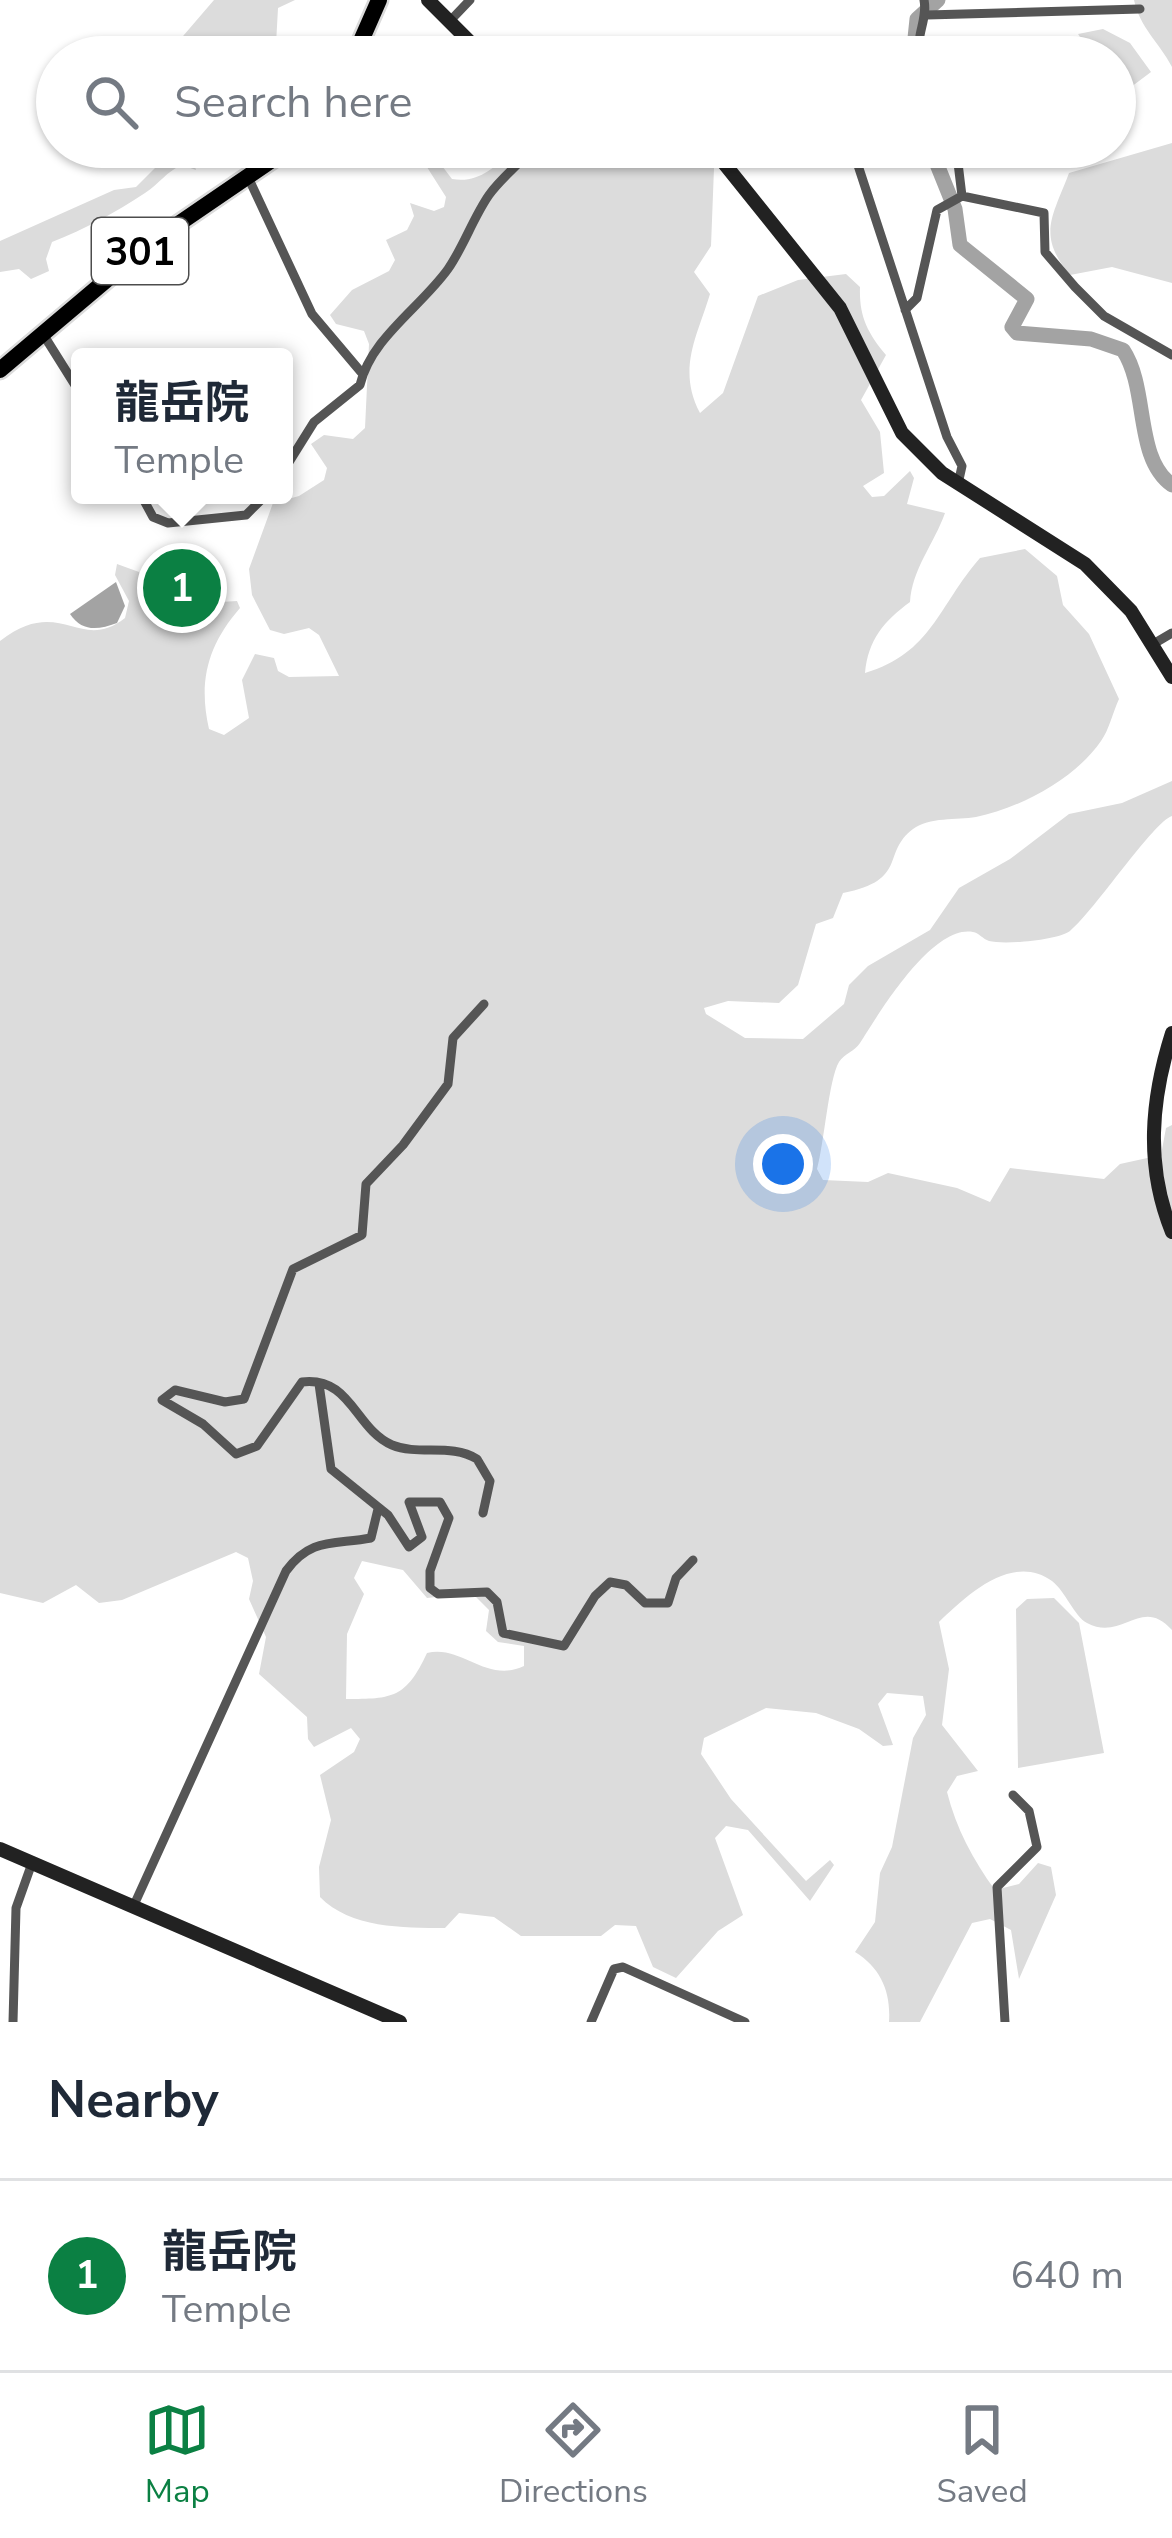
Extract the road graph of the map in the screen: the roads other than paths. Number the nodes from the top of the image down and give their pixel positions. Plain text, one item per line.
1 (379, 0) edge
2 (428, 0) edge
3 (470, 0) edge
4 (926, 8) edge
5 (1140, 9) dead end
6 (448, 23) junction
7 (363, 36) edge
8 (462, 36) edge
9 (261, 168) edge
10 (513, 168) edge
11 (728, 168) edge
12 (859, 168) edge
13 (957, 168) edge
14 (248, 177) junction
15 (954, 198) junction
16 (905, 310) junction
17 (43, 334) junction
18 (1172, 356) edge
19 (0, 370) edge
20 (361, 372) junction
21 (71, 379) edge
22 (293, 456) edge
23 (958, 484) junction
24 (146, 504) edge
25 (257, 504) edge
26 (1172, 633) edge
27 (1154, 643) junction
28 (1172, 676) edge
29 (484, 1004) dead end
30 (1172, 1033) edge
31 (1172, 1232) edge
32 (319, 1384) junction
33 (378, 1509) junction
34 (483, 1513) dead end
35 (693, 1560) dead end
36 (1013, 1795) dead end
37 (0, 1849) edge
38 (32, 1863) junction
39 (134, 1905) junction
40 (13, 2022) edge
41 (400, 2022) edge
42 (591, 2022) edge
43 (745, 2022) edge
44 (1005, 2022) edge

1 - 7 highway
2 - 6 street
3 - 6 street
4 - 5 street
6 - 8 street
9 - 14 highway, 301
10 - 20 street
11 - 23 street
12 - 16 street
13 - 15 street
14 - 17 highway, 301
14 - 20 street
15 - 16 street
15 - 18 street
16 - 23 street
17 - 19 highway, 301
17 - 21 street
20 - 22 street
23 - 27 street
24 - 25 street
26 - 27 street
27 - 28 street
29 - 32 street
30 - 31 street
32 - 33 street
32 - 34 street
33 - 35 street
33 - 39 street
36 - 44 street
37 - 38 street
38 - 39 street
38 - 40 street
39 - 41 street
42 - 43 street

